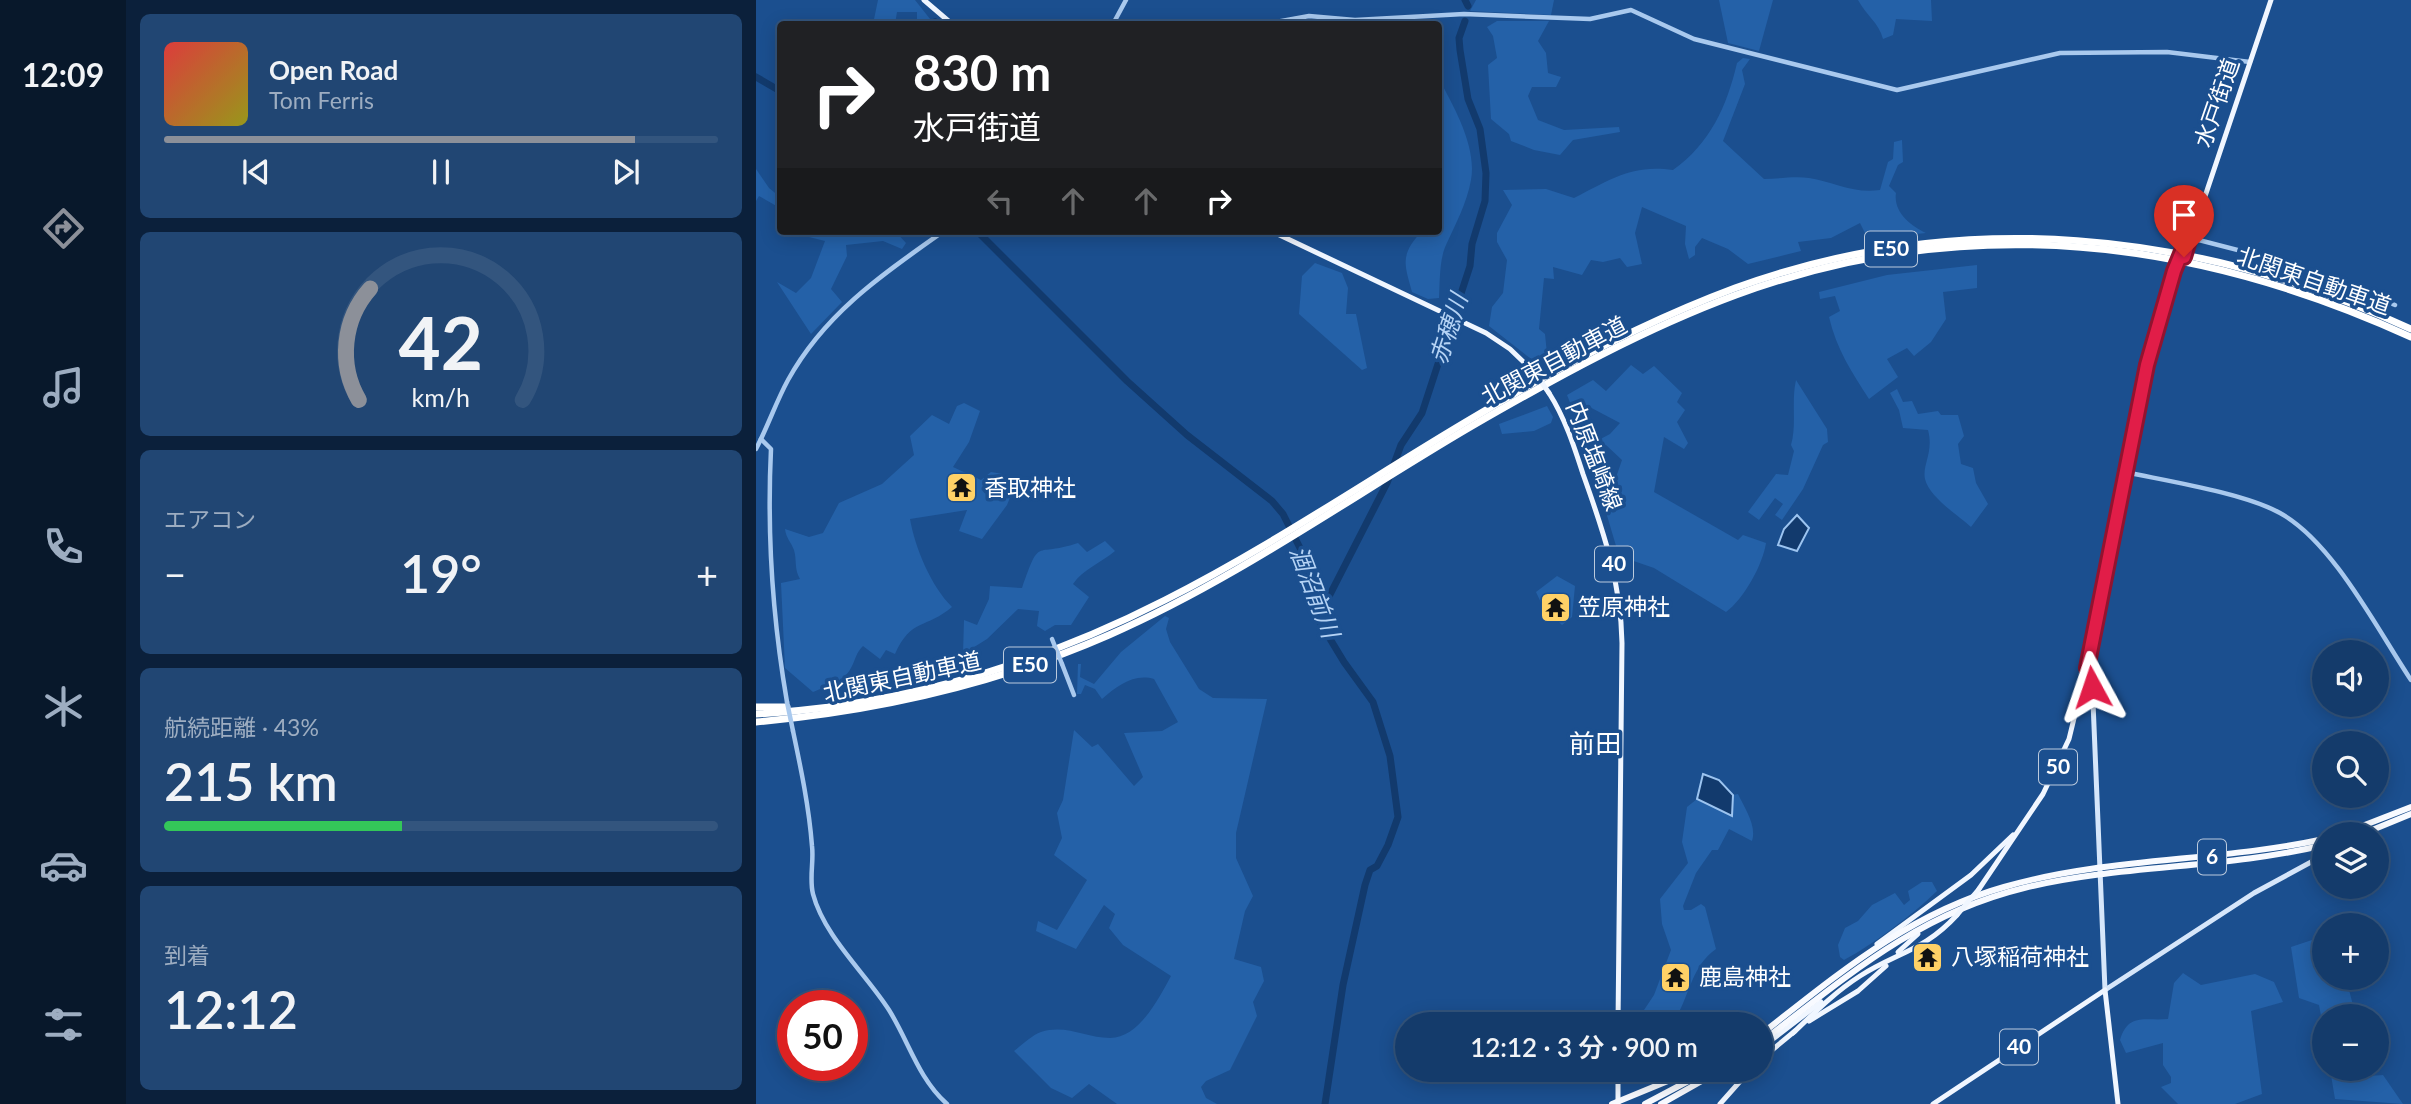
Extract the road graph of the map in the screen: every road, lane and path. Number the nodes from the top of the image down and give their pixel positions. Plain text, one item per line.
1 (924, 0) edge
2 (1126, 0) edge
3 (2271, 0) edge
4 (948, 21) edge
5 (1115, 21) edge
6 (1282, 21) edge
7 (2250, 62) junction
8 (938, 235) edge
9 (1279, 235) edge
10 (2189, 239) junction
11 (2395, 306) dead end
12 (2411, 329) edge
13 (2411, 337) edge
14 (761, 439) junction
15 (756, 449) edge
16 (1405, 464) junction
17 (2125, 472) junction
18 (1192, 590) junction
19 (1052, 639) dead end
20 (2087, 668) junction
21 (2411, 680) edge
22 (2081, 693) junction
23 (2093, 694) junction
24 (1074, 695) dead end
25 (874, 700) junction
26 (756, 707) edge
27 (756, 714) edge
28 (756, 724) edge
29 (2411, 807) edge
30 (2411, 814) edge
31 (2372, 822) edge
32 (2389, 823) edge
33 (2016, 832) junction
34 (2312, 841) edge
35 (2312, 847) edge
36 (2312, 861) edge
37 (2099, 872) junction
38 (1947, 915) junction
39 (1876, 949) junction
40 (1898, 952) dead end
41 (1886, 966) dead end
42 (2105, 990) junction
43 (1838, 991) junction
44 (1618, 1012) edge
45 (1773, 1025) edge
46 (1773, 1032) edge
47 (1793, 1033) junction
48 (1773, 1039) edge
49 (1773, 1049) edge
50 (1617, 1082) edge
51 (1666, 1082) edge
52 (1686, 1082) edge
53 (1703, 1082) edge
54 (1705, 1082) edge
55 (1739, 1082) edge
56 (1690, 1090) junction
57 (1616, 1103) edge
58 (947, 1104) edge
59 (1645, 1104) edge
60 (1661, 1104) edge
61 (1720, 1104) edge
62 (1933, 1104) edge
63 (2118, 1104) edge

1 - 4 main road
2 - 5 street
3 - 7 main road, 水戸街道 / 50
6 - 7 street
7 - 10 main road, 水戸街道 / 50
8 - 14 street
9 - 44 main road, 内原塩崎線 / 40, bridge
10 - 11 street
10 - 17 main road, 水戸街道 / 50, bridge
12 - 16 highway, 北関東自動車道 / E50
13 - 16 highway, 北関東自動車道 / E50
14 - 15 street
14 - 58 street, bridge
16 - 18 highway, 北関東自動車道 / E50
17 - 20 main road, 水戸街道 / 50
17 - 21 street
18 - 25 highway, 北関東自動車道 / E50
18 - 28 highway, 北関東自動車道 / E50
19 - 24 street, bridge
20 - 22 main road, 水戸街道 / 50
20 - 23 main road
22 - 23 main road
22 - 33 main road, 水戸街道 / 50
23 - 37 main road
25 - 26 highway
25 - 27 highway, 北関東自動車道 / E50
29 - 31 highway
30 - 32 highway
33 - 39 main road
33 - 43 main road, bridge
34 - 37 highway, 6
35 - 37 highway, 6
36 - 42 main road
37 - 38 highway, 6
37 - 39 highway, 6
37 - 42 main road
38 - 39 highway, 6
38 - 40 main road
39 - 45 highway, 6
39 - 46 highway, 6
41 - 47 main road
42 - 62 main road, 40
42 - 63 main road
43 - 47 main road
43 - 48 main road
47 - 49 main road
50 - 57 main road
51 - 57 highway
52 - 59 highway
53 - 56 highway
54 - 56 main road
55 - 61 main road
56 - 60 highway

